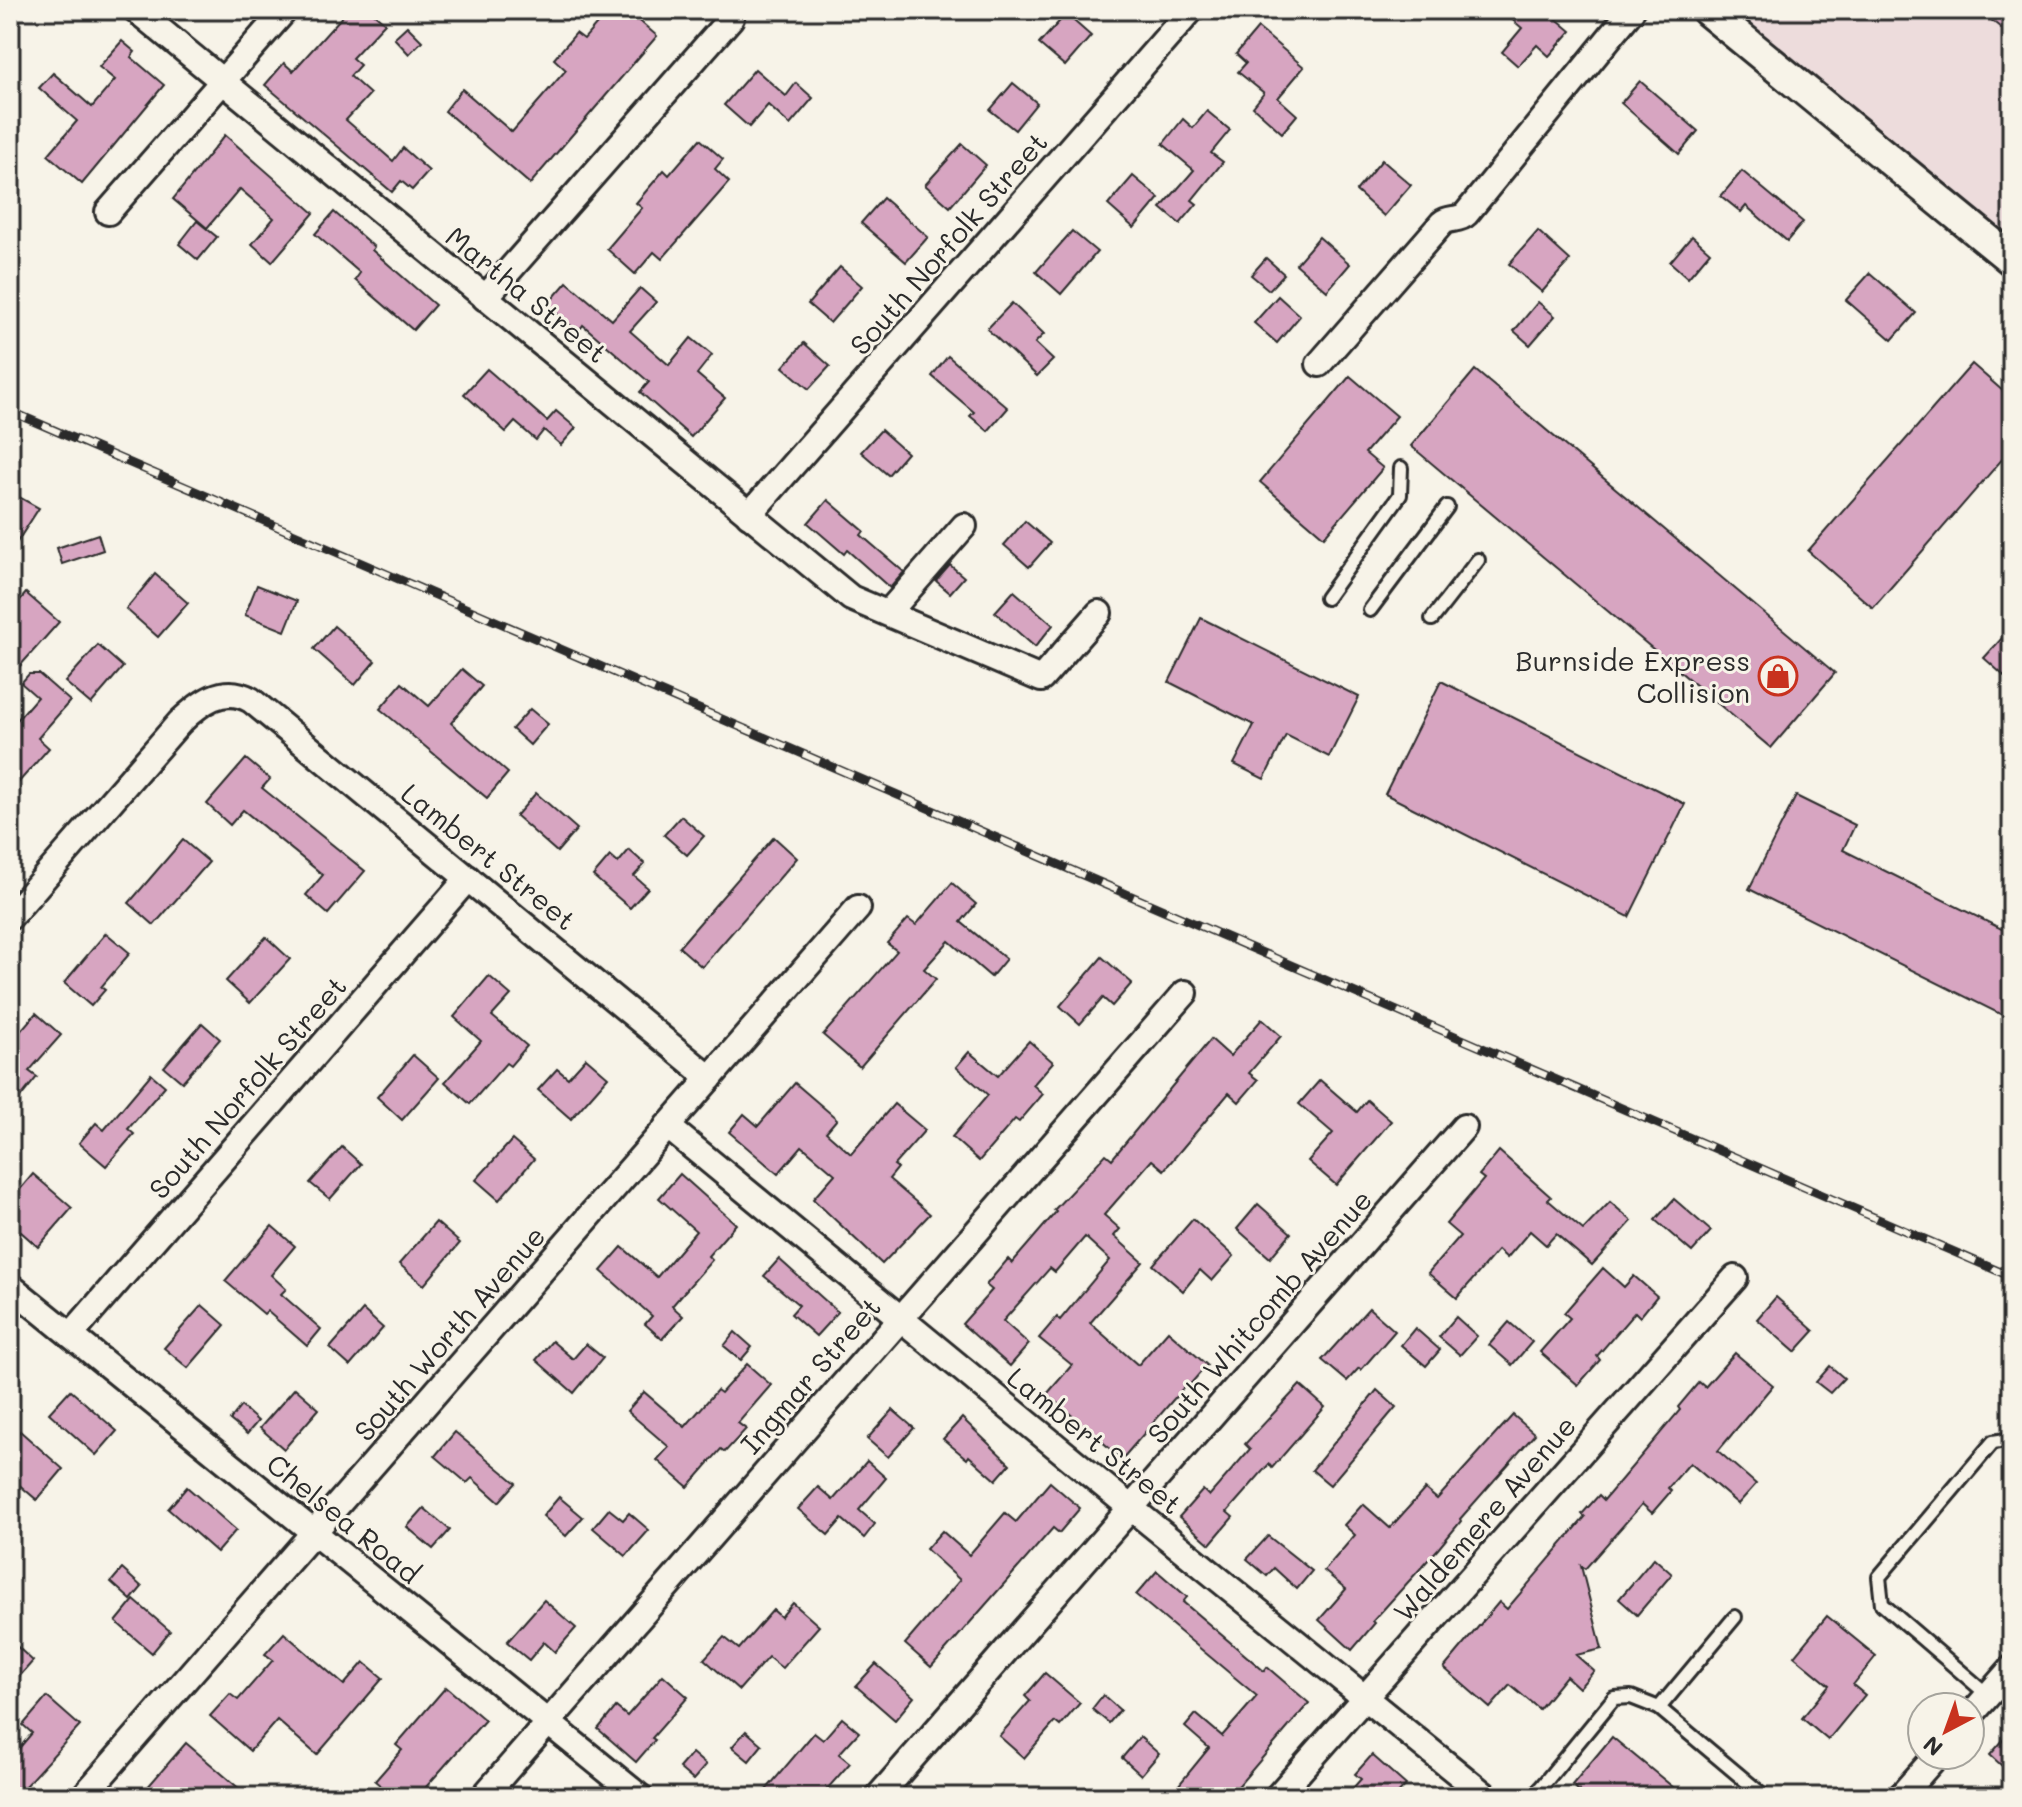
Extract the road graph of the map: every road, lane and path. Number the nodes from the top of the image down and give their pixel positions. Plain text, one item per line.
1 (136, 10) edge
2 (285, 10) edge
3 (1191, 10) edge
4 (1632, 10) edge
5 (1707, 10) edge
6 (731, 18) dead end
7 (221, 82) junction
8 (108, 212) dead end
9 (2012, 260) edge
10 (485, 298) junction
11 (1319, 364) dead end
12 (1401, 468) dead end
13 (1447, 507) dead end
14 (749, 515) junction
15 (964, 526) dead end
16 (1478, 560) dead end
17 (1326, 598) dead end
18 (1370, 610) dead end
19 (888, 613) junction
20 (1099, 613) dead end
21 (1432, 619) dead end
22 (468, 878) junction
23 (858, 908) dead end
24 (10, 917) edge
25 (1185, 993) dead end
26 (710, 1078) junction
27 (667, 1126) junction
28 (1464, 1127) dead end
29 (1735, 1278) dead end
30 (10, 1286) edge
31 (900, 1317) junction
32 (71, 1335) junction
33 (2012, 1439) edge
34 (1131, 1508) junction
35 (314, 1533) junction
36 (1735, 1617) dead end
37 (2012, 1668) edge
38 (1988, 1695) junction
39 (1986, 1697) edge
40 (1365, 1698) junction
41 (1659, 1708) junction
42 (549, 1722) junction
43 (1923, 1771) edge
44 (83, 1797) edge
45 (483, 1797) edge
46 (640, 1797) edge
47 (878, 1797) edge
48 (1277, 1797) edge
49 (1487, 1797) edge
50 (1533, 1797) edge
51 (1765, 1797) edge
52 (1900, 1797) edge

1 - 7 street, Martha Street
2 - 7 street
3 - 14 street, South Norfolk Street
4 - 11 street
5 - 9 street
6 - 10 street
7 - 8 street
7 - 10 street, Martha Street
10 - 14 street, Martha Street
12 - 17 lane
13 - 18 lane
14 - 19 street, Martha Street
15 - 19 street
16 - 21 lane
19 - 20 street
22 - 24 street, Lambert Street
22 - 26 street, Lambert Street
22 - 32 street, South Norfolk Street
23 - 26 street, South Worth Avenue
25 - 31 street, Ingmar Street
26 - 27 street, South Worth Avenue
27 - 31 street, Lambert Street
27 - 35 street, South Worth Avenue
28 - 34 street, South Whitcomb Avenue
29 - 40 street, Waldemere Avenue
30 - 32 street, Chelsea Road
31 - 34 street, Lambert Street
31 - 42 street, Ingmar Street
32 - 35 street, Chelsea Road
33 - 38 lane
34 - 40 street, Lambert Street
34 - 47 street, South Whitcomb Avenue
35 - 42 street, Chelsea Road
35 - 44 street, South Worth Avenue
36 - 41 lane
37 - 38 street
38 - 39 street
40 - 48 street, Waldemere Avenue
40 - 49 street, Lambert Street
41 - 50 lane
41 - 51 lane
42 - 45 street, Ingmar Street
42 - 46 street, Chelsea Road
43 - 52 street

